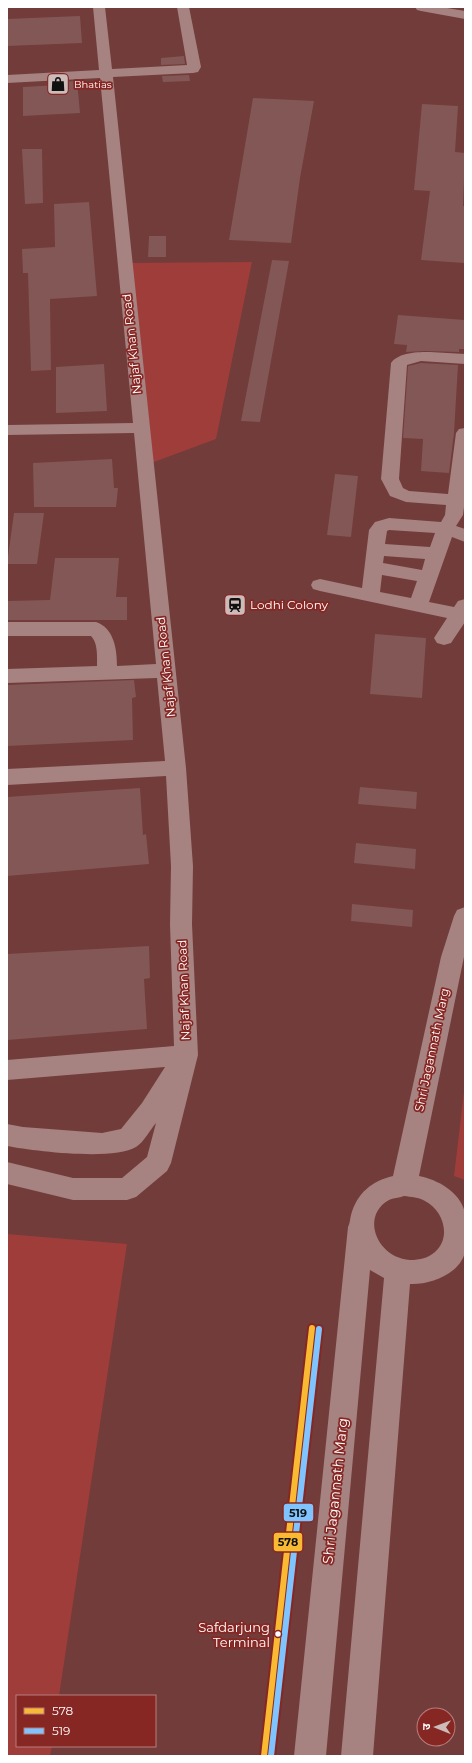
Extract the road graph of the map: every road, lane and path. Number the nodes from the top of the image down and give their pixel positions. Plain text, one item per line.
1 (99, 7) edge
2 (184, 7) edge
3 (421, 7) edge
4 (465, 15) edge
5 (104, 74) junction
6 (7, 79) edge
7 (465, 359) edge
8 (141, 428) junction
9 (7, 430) edge
10 (465, 433) edge
11 (456, 500) junction
12 (446, 528) junction
13 (465, 536) edge
14 (376, 549) junction
15 (437, 554) junction
16 (373, 567) junction
17 (428, 577) junction
18 (320, 585) dead end
19 (370, 595) junction
20 (418, 605) junction
21 (463, 612) edge
22 (7, 629) edge
23 (444, 638) dead end
24 (166, 671) junction
25 (107, 673) junction
26 (7, 676) edge
27 (176, 768) junction
28 (7, 777) edge
29 (465, 916) edge
30 (186, 1055) junction
31 (7, 1070) edge
32 (7, 1135) edge
33 (7, 1173) edge
34 (404, 1185) junction
35 (461, 1224) edge
36 (361, 1227) junction
37 (456, 1261) edge
38 (398, 1271) junction
39 (310, 1756) edge
40 (357, 1756) edge

1 - 5 street, Najaf Khan Road
2 - 5 street
3 - 4 street
5 - 6 street
5 - 8 street, Najaf Khan Road
7 - 11 street
8 - 9 street
8 - 24 street, Najaf Khan Road
10 - 11 street
11 - 12 street
12 - 13 street
12 - 14 street
12 - 15 street
14 - 15 street
14 - 16 street
15 - 17 street
16 - 17 street
16 - 19 street
17 - 20 street
18 - 19 street
19 - 20 street
20 - 21 street
21 - 23 street
22 - 25 street
24 - 25 street
24 - 27 street, Najaf Khan Road
25 - 26 street
27 - 28 street
27 - 30 street, Najaf Khan Road
29 - 34 street, Shri Jagannath Marg
30 - 31 street
30 - 32 street
30 - 33 street, Najaf Khan Road
34 - 35 street
34 - 36 street
35 - 37 street
36 - 38 street
36 - 39 street, Shri Jagannath Marg
37 - 38 street
38 - 40 street

